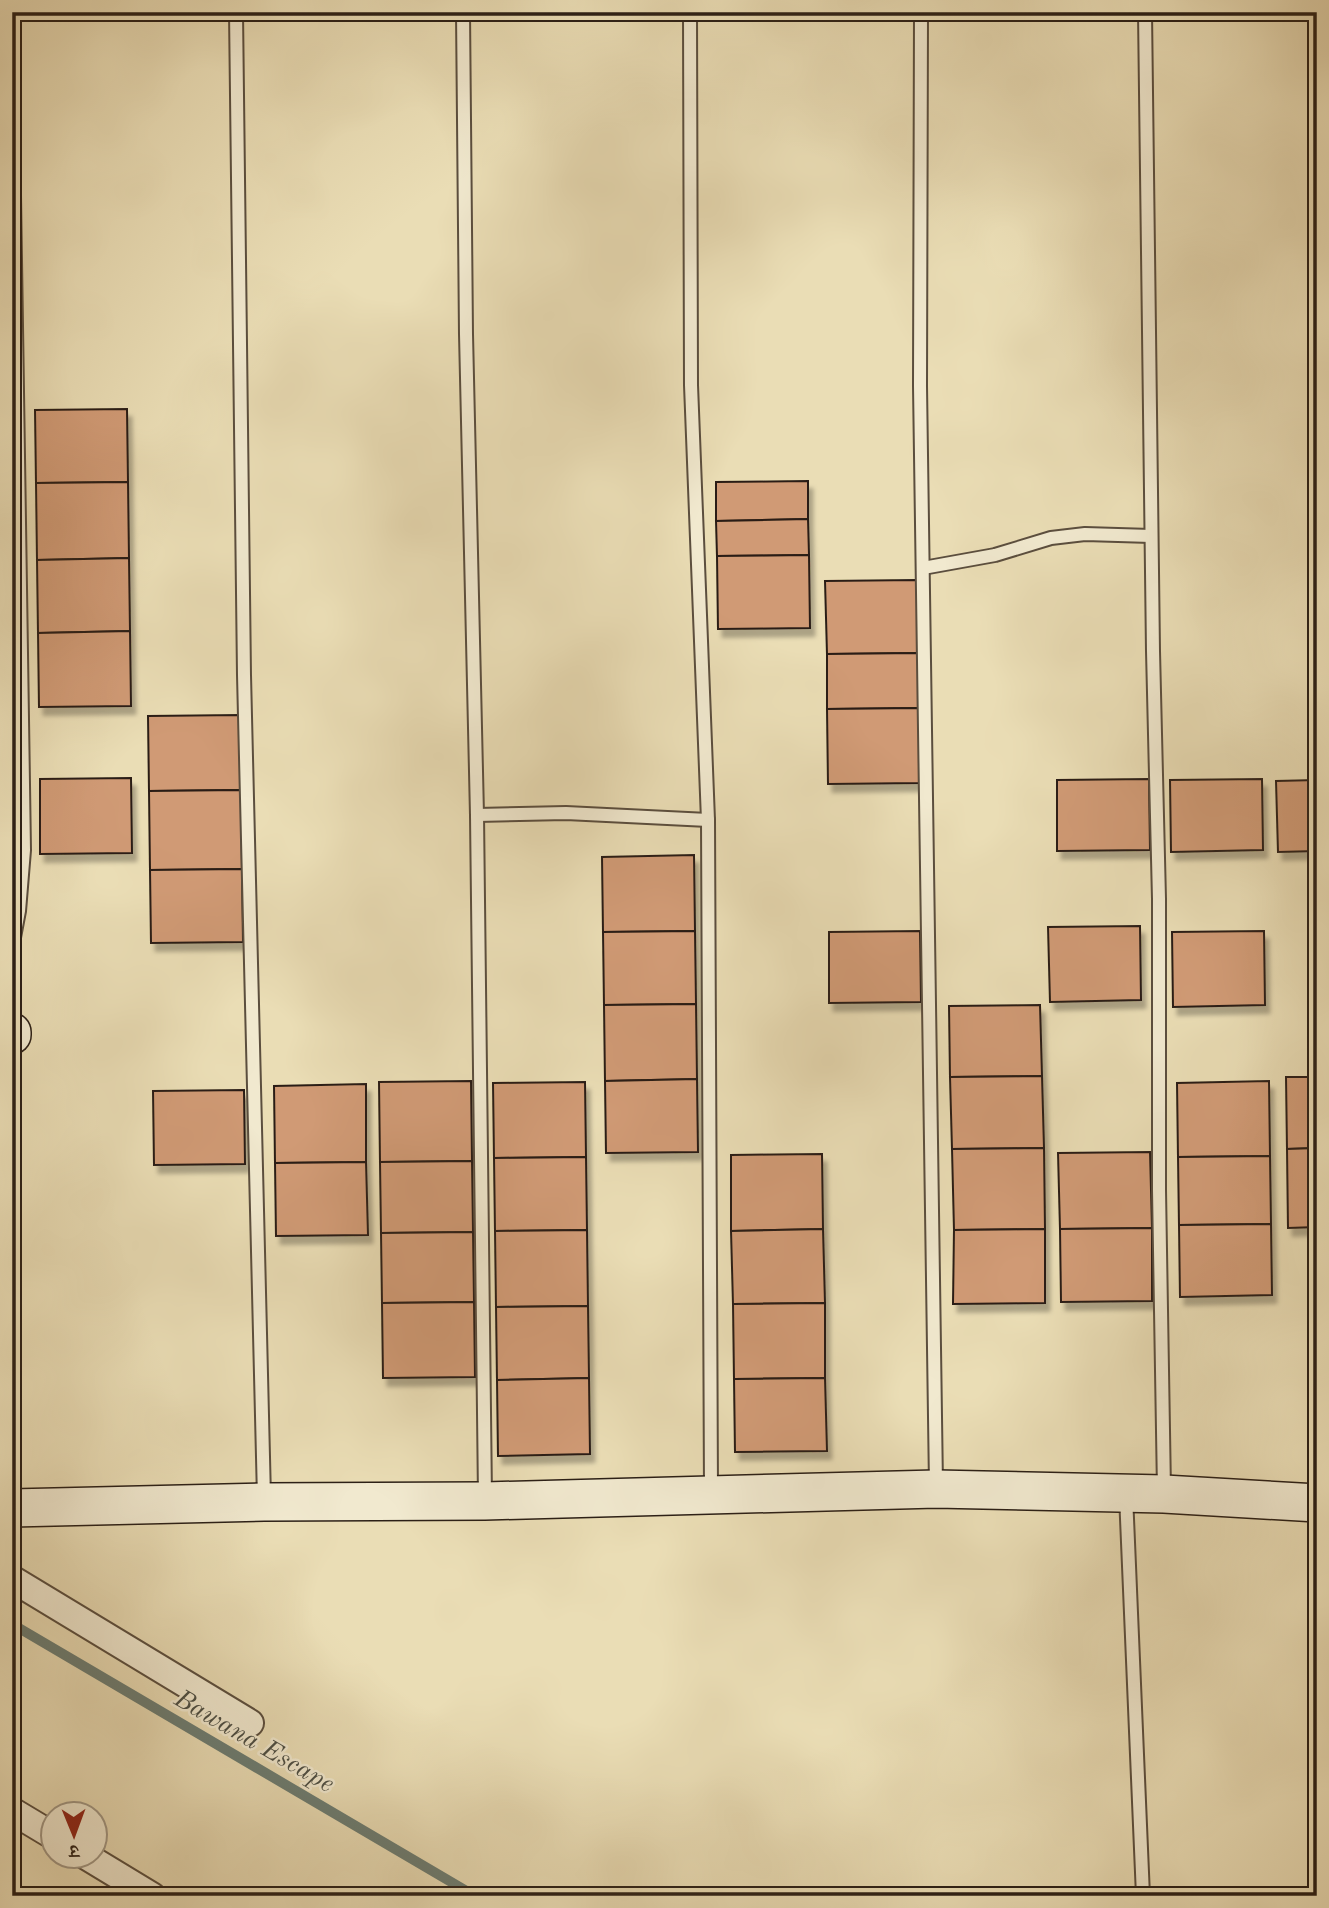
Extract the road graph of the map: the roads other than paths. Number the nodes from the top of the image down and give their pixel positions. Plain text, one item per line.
1 (236, 12) edge
2 (463, 12) edge
3 (690, 12) edge
4 (920, 12) edge
5 (1145, 12) edge
6 (12, 64) edge
7 (1152, 536) junction
8 (923, 568) junction
9 (477, 815) junction
10 (708, 820) junction
11 (12, 948) edge
12 (936, 1489) junction
13 (1126, 1494) junction
14 (1164, 1494) junction
15 (711, 1495) junction
16 (485, 1501) junction
17 (264, 1502) junction
18 (1317, 1503) edge
19 (12, 1508) edge
20 (12, 1579) edge
21 (250, 1723) dead end
22 (12, 1811) edge
23 (38, 1827) edge
24 (108, 1869) edge
25 (152, 1896) edge
26 (1143, 1896) edge

1 - 17 lane
2 - 9 lane
3 - 10 lane
4 - 8 lane
5 - 7 lane
6 - 11 lane
7 - 8 lane
7 - 14 lane
8 - 12 lane
9 - 10 lane
9 - 16 lane
10 - 15 lane
12 - 13 street
12 - 15 street
13 - 14 street
13 - 26 lane
14 - 18 street
15 - 16 street
16 - 17 street
17 - 19 street
20 - 21 street
22 - 23 street
24 - 25 street

